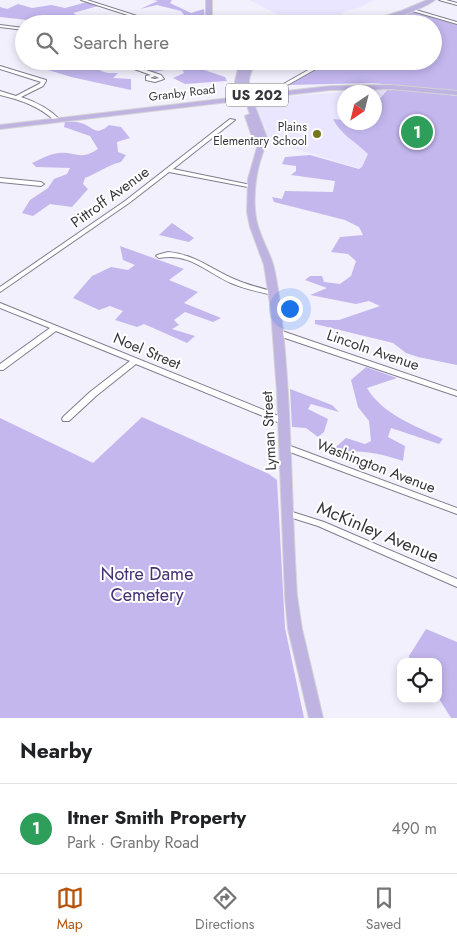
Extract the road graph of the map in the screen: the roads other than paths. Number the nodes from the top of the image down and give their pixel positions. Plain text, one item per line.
1 (83, 0) edge
2 (208, 0) edge
3 (432, 0) edge
4 (441, 0) edge
5 (457, 4) edge
6 (411, 10) junction
7 (132, 15) edge
8 (209, 15) edge
9 (395, 15) edge
10 (429, 15) edge
11 (442, 19) edge
12 (457, 23) edge
13 (0, 26) edge
14 (15, 28) edge
15 (0, 67) edge
16 (137, 70) edge
17 (244, 70) edge
18 (311, 70) edge
19 (153, 76) dead end
20 (282, 86) dead end
21 (0, 93) edge
22 (457, 93) edge
23 (245, 97) junction
24 (16, 98) junction
25 (57, 120) junction
26 (232, 120) dead end
27 (0, 127) edge
28 (169, 170) junction
29 (0, 180) edge
30 (41, 184) dead end
31 (251, 187) junction
32 (159, 256) dead end
33 (0, 290) edge
34 (273, 293) junction
35 (0, 305) edge
36 (55, 328) junction
37 (279, 333) junction
38 (135, 361) junction
39 (0, 368) edge
40 (457, 394) edge
41 (66, 419) dead end
42 (284, 421) junction
43 (285, 447) junction
44 (457, 511) edge
45 (286, 513) junction
46 (457, 583) edge
47 (316, 718) edge

1 - 7 street
2 - 8 main road
3 - 6 main road
4 - 5 street
6 - 9 main road
6 - 10 street
11 - 12 street
13 - 14 street
15 - 24 street
16 - 19 street
17 - 23 main road, Lyman Street
18 - 20 street
21 - 24 street
22 - 23 main road, Granby Road / US 202
23 - 25 main road, Granby Road / US 202
23 - 31 main road, Lyman Street
24 - 25 street
25 - 27 main road, Granby Road / US 202
26 - 28 street, Pittroff Avenue
28 - 31 street
28 - 33 street, Pittroff Avenue
29 - 30 street
31 - 34 main road, Lyman Street
32 - 34 street
34 - 37 main road, Lyman Street
35 - 36 street, Noel Street
36 - 38 street, Noel Street
36 - 39 street
37 - 40 street, Lincoln Avenue
37 - 42 main road, Lyman Street
38 - 41 street
38 - 42 street, Noel Street
42 - 43 main road, Lyman Street
43 - 44 street, Washington Avenue
43 - 45 main road, Lyman Street
45 - 46 street, McKinley Avenue
45 - 47 main road, Lyman Street

